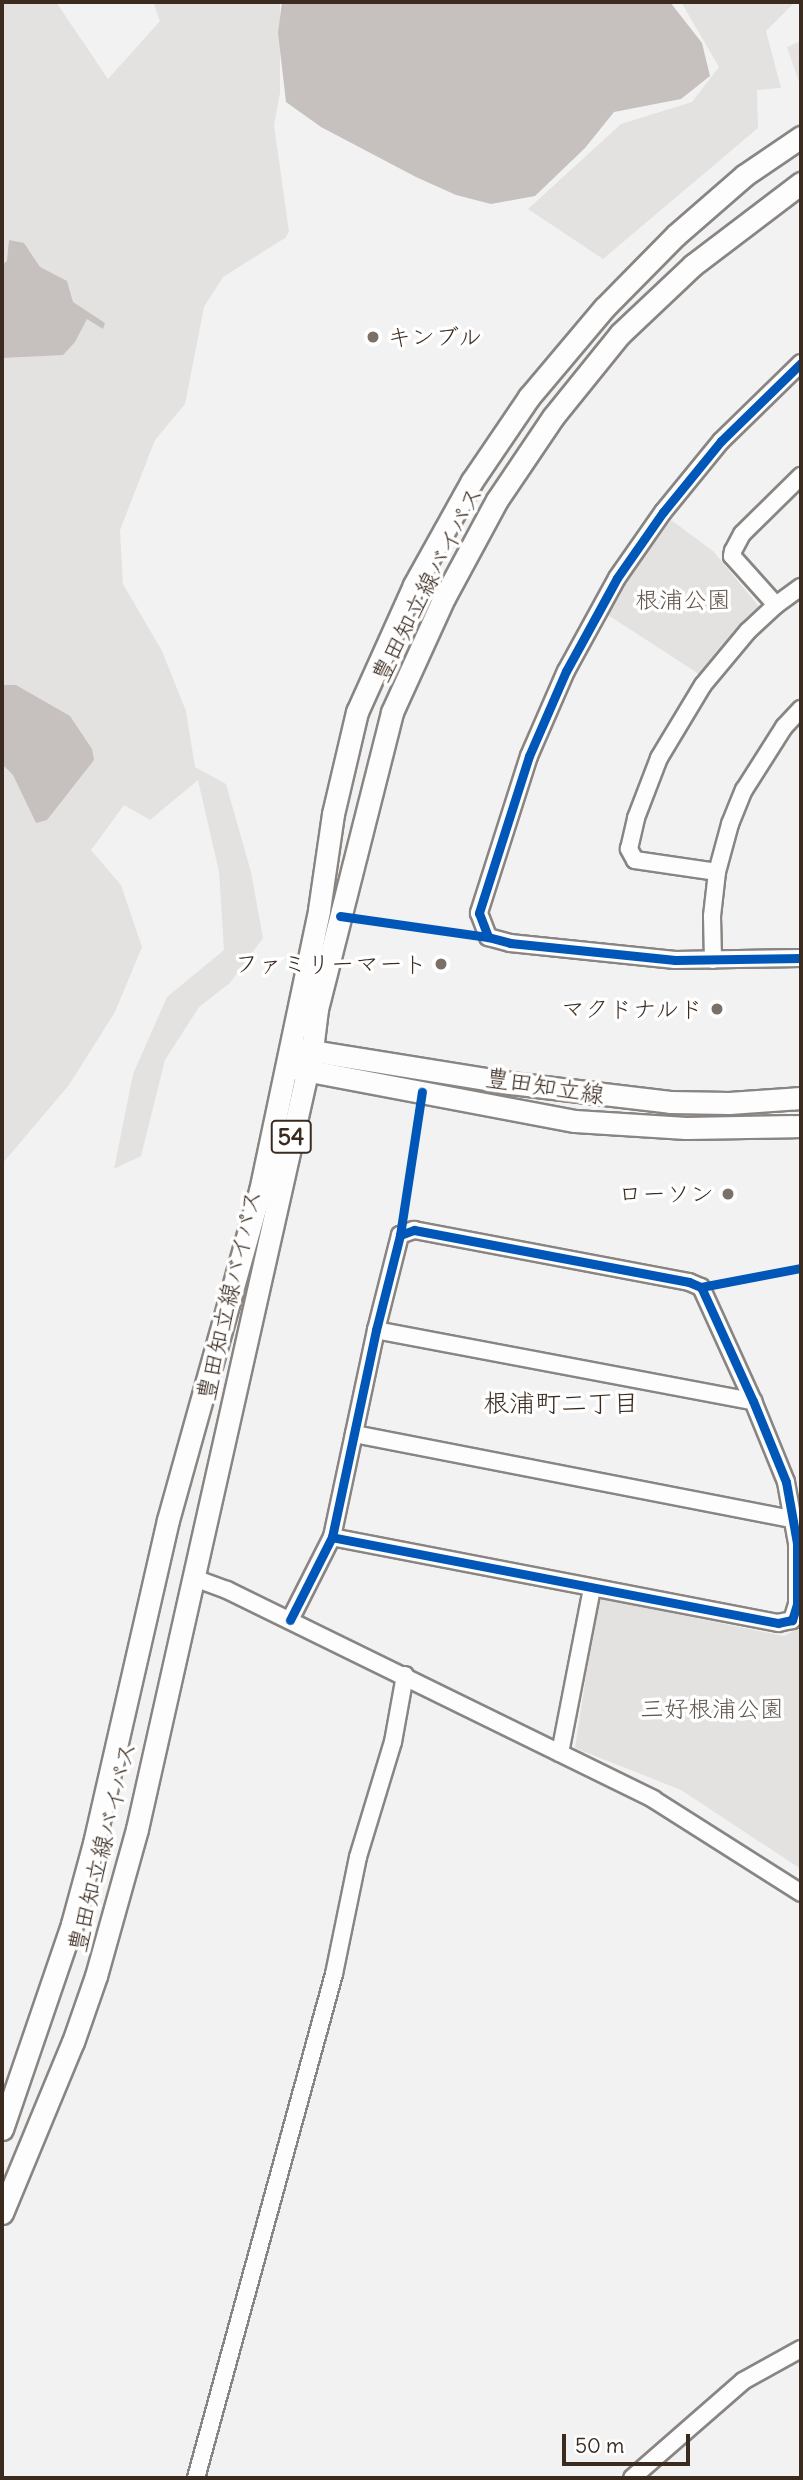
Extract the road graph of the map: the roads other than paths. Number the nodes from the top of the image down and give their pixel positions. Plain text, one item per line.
1 (801, 137) edge
2 (801, 183) edge
3 (801, 363) edge
4 (801, 476) edge
5 (801, 587) edge
6 (776, 605) junction
7 (801, 709) edge
8 (717, 872) junction
9 (801, 958) edge
10 (713, 960) junction
11 (286, 1057) junction
12 (309, 1061) junction
13 (801, 1098) edge
14 (801, 1126) edge
15 (376, 1330) junction
16 (753, 1401) junction
17 (354, 1434) junction
18 (798, 1519) edge
19 (332, 1537) junction
20 (194, 1578) junction
21 (592, 1588) junction
22 (290, 1620) junction
23 (405, 1675) junction
24 (560, 1753) junction
25 (801, 1893) edge
26 (2, 2129) edge
27 (2, 2213) edge
28 (801, 2349) edge
29 (196, 2478) edge
30 (632, 2478) edge

1 - 11 main road, 豊田知立線バイパス / 54
2 - 12 main road, 豊田知立線バイパス / 54
3 - 10 street
4 - 6 street
5 - 6 street
6 - 8 street
7 - 8 street
8 - 10 street
9 - 10 street
11 - 12 main road, 豊田知立線
11 - 26 main road, 豊田知立線バイパス / 54
12 - 13 main road, 豊田知立線
12 - 14 main road, 豊田知立線
12 - 20 main road, 豊田知立線バイパス / 54
15 - 16 street
15 - 16 street
15 - 17 street
16 - 18 street
17 - 18 street
17 - 19 street
18 - 21 street
19 - 21 street
19 - 22 street
20 - 22 street
20 - 27 main road, 豊田知立線バイパス / 54
21 - 24 street
22 - 23 street
23 - 24 street
23 - 29 street
24 - 25 street
28 - 30 street

